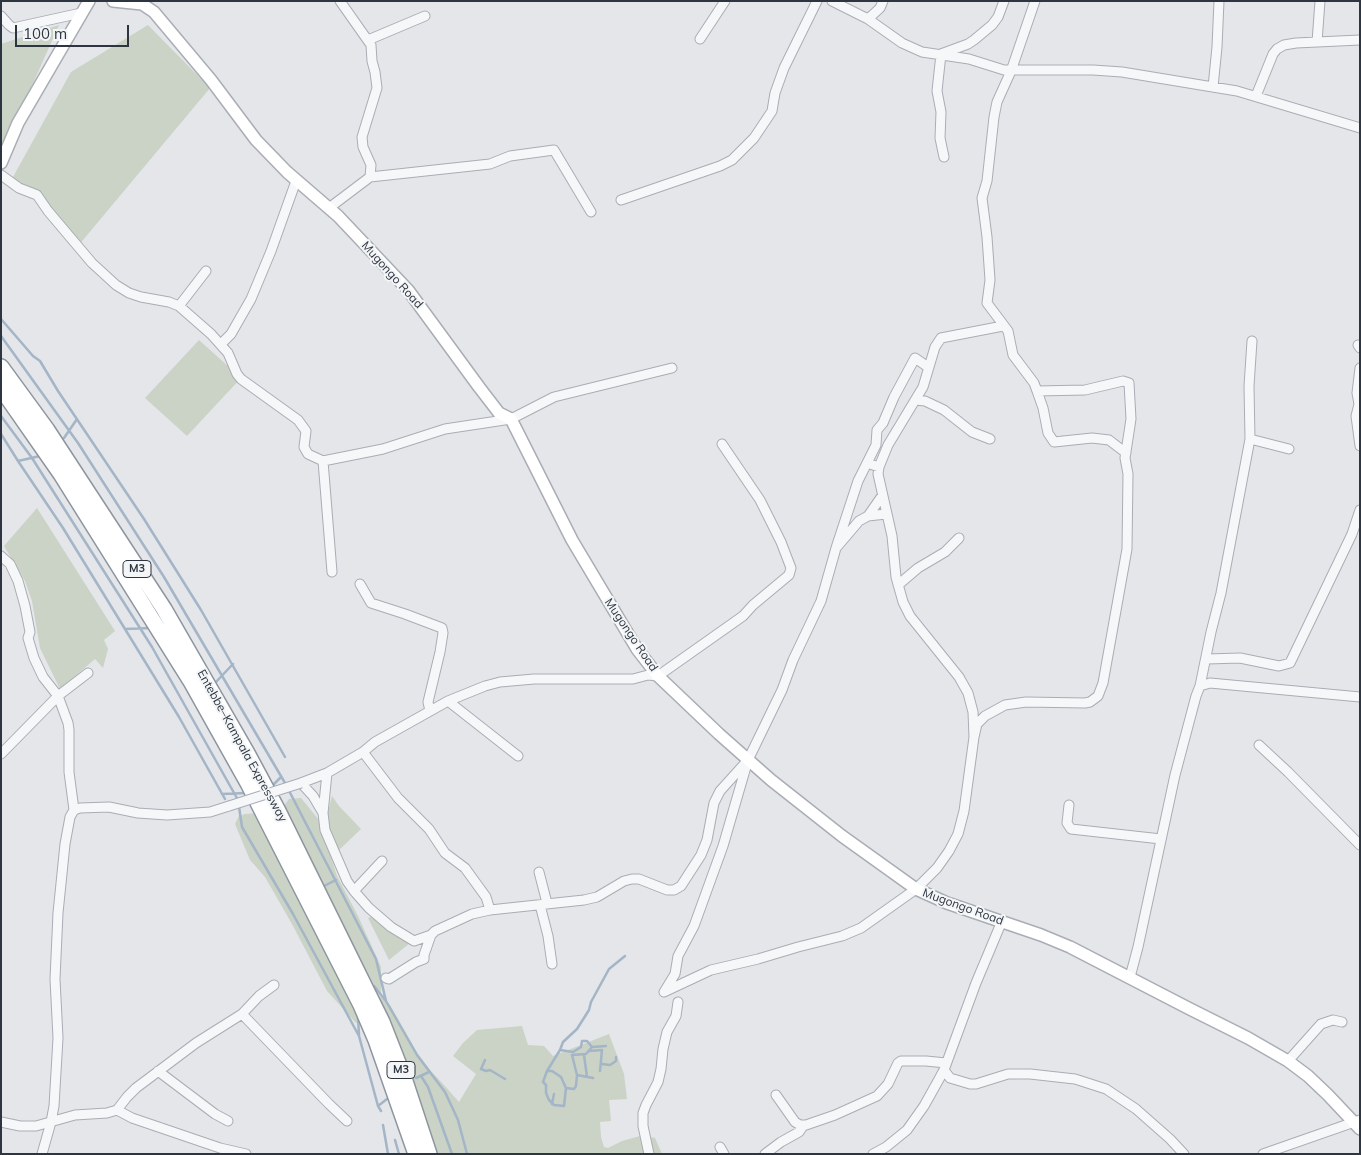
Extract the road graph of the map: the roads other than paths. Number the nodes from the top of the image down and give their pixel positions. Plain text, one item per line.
1 (89, 1) edge
2 (113, 1) edge
3 (340, 1) edge
4 (725, 1) edge
5 (817, 1) edge
6 (832, 1) edge
7 (879, 1) edge
8 (883, 1) edge
9 (1004, 1) edge
10 (1035, 1) edge
11 (1219, 1) edge
12 (1320, 1) edge
13 (126, 2) edge
14 (81, 13) junction
15 (1, 16) edge
16 (425, 16) dead end
17 (868, 18) junction
18 (13, 28) junction
19 (1, 31) edge
20 (700, 39) dead end
21 (368, 40) junction
22 (1360, 40) edge
23 (1317, 42) junction
24 (968, 44) junction
25 (941, 54) junction
26 (970, 59) junction
27 (1011, 71) junction
28 (1213, 87) junction
29 (1256, 96) junction
30 (1360, 128) edge
31 (944, 157) dead end
32 (1, 162) edge
33 (1, 174) edge
34 (370, 177) junction
35 (296, 181) junction
36 (621, 200) dead end
37 (329, 208) junction
38 (591, 212) dead end
39 (206, 271) dead end
40 (179, 306) junction
41 (1003, 326) junction
42 (1252, 341) dead end
43 (221, 344) junction
44 (1, 367) edge
45 (928, 367) junction
46 (672, 368) dead end
47 (1360, 368) edge
48 (1, 388) edge
49 (1037, 391) junction
50 (916, 400) junction
51 (1359, 403) edge
52 (511, 419) junction
53 (1250, 438) junction
54 (990, 439) dead end
55 (722, 444) dead end
56 (1360, 446) edge
57 (1289, 448) dead end
58 (1126, 453) junction
59 (323, 462) junction
60 (867, 464) junction
61 (879, 467) junction
62 (882, 496) junction
63 (1360, 510) edge
64 (848, 512) junction
65 (886, 514) junction
66 (868, 516) junction
67 (859, 520) junction
68 (959, 538) dead end
69 (836, 548) junction
70 (1, 556) edge
71 (332, 572) dead end
72 (360, 584) dead end
73 (898, 586) junction
74 (1206, 659) junction
75 (88, 673) dead end
76 (658, 676) junction
77 (1200, 686) junction
78 (58, 696) junction
79 (1360, 697) edge
80 (448, 701) junction
81 (430, 711) junction
82 (974, 737) junction
83 (1260, 745) dead end
84 (363, 752) junction
85 (1, 754) edge
86 (518, 756) dead end
87 (748, 760) junction
88 (327, 773) junction
89 (301, 783) junction
90 (1069, 805) dead end
91 (74, 810) junction
92 (323, 812) junction
93 (1161, 839) junction
94 (1359, 842) edge
95 (382, 861) dead end
96 (540, 872) dead end
97 (916, 889) junction
98 (354, 891) junction
99 (544, 904) junction
100 (490, 910) junction
101 (1002, 921) junction
102 (431, 935) junction
103 (552, 964) dead end
104 (1130, 977) junction
105 (386, 978) dead end
106 (274, 985) dead end
107 (678, 1002) dead end
108 (242, 1014) junction
109 (1342, 1022) dead end
110 (1288, 1061) junction
111 (945, 1067) junction
112 (158, 1071) junction
113 (776, 1096) dead end
114 (117, 1110) junction
115 (228, 1121) dead end
116 (347, 1121) dead end
117 (1, 1122) edge
118 (51, 1122) junction
119 (1358, 1124) edge
120 (803, 1126) junction
121 (42, 1154) edge
122 (246, 1154) edge
123 (416, 1154) edge
124 (429, 1154) edge
125 (649, 1154) edge
126 (765, 1154) edge
127 (872, 1154) edge
128 (1184, 1154) edge
129 (1263, 1154) edge

1 - 14 street
2 - 13 street, Mugongo Road
3 - 21 street
4 - 20 street
5 - 36 street
6 - 17 street
7 - 17 street
8 - 17 street
9 - 24 street
10 - 27 street
11 - 28 street
12 - 23 street
13 - 35 street, Mugongo Road
14 - 18 street
14 - 32 street
15 - 18 street
16 - 21 street
17 - 25 street
18 - 19 street
21 - 34 street
22 - 23 street
23 - 29 street
24 - 25 street
24 - 26 street
25 - 26 street
25 - 31 street
26 - 27 street
27 - 28 street
27 - 41 street
28 - 29 street
29 - 30 street
33 - 40 street
34 - 37 street
34 - 38 street
35 - 37 street, Mugongo Road
35 - 43 street
37 - 52 street, Mugongo Road
39 - 40 street
40 - 43 street
41 - 45 street
41 - 49 street
42 - 53 street
43 - 59 street
44 - 124 highway, Entebbe–Kampala Expressway / M3
45 - 50 street
45 - 60 street
46 - 52 street
47 - 51 street
48 - 123 highway, Entebbe–Kampala Expressway / M3
49 - 58 street
49 - 58 street
50 - 54 street
50 - 61 street
51 - 56 street
52 - 59 street
52 - 76 street, Mugongo Road
53 - 57 street
53 - 74 street
55 - 76 street
58 - 82 street
59 - 71 street
60 - 61 street
60 - 64 street
61 - 62 street
62 - 65 street
62 - 66 street
63 - 74 street
64 - 67 street
64 - 69 street
65 - 66 street
65 - 73 street
66 - 67 street
67 - 69 street
68 - 73 street
69 - 87 street
70 - 78 street
72 - 81 street
73 - 82 street
74 - 77 street
75 - 78 street
76 - 80 street
76 - 87 street, Mugongo Road
77 - 79 street
77 - 93 street
78 - 85 street
78 - 91 street
80 - 81 street
80 - 86 street
81 - 84 street
82 - 97 street
83 - 94 street
84 - 88 street
84 - 100 street
87 - 97 street, Mugongo Road
87 - 97 street
87 - 99 street
88 - 89 street
88 - 92 street
89 - 91 street, bridge
89 - 92 street
90 - 93 street
91 - 118 street
92 - 98 street
93 - 104 street
95 - 98 street
96 - 99 street
97 - 101 street, Mugongo Road
98 - 102 street
99 - 100 street
99 - 103 street
100 - 102 street
101 - 104 street, Mugongo Road
101 - 111 street
102 - 105 street
104 - 110 street, Mugongo Road
106 - 108 street
107 - 125 street
108 - 112 street
108 - 116 street
109 - 110 street
110 - 119 street, Mugongo Road
111 - 120 street
111 - 127 street
111 - 128 street
112 - 114 street
112 - 115 street
113 - 120 street
114 - 118 street
114 - 122 street
117 - 118 street
118 - 121 street
119 - 129 street
120 - 126 street

